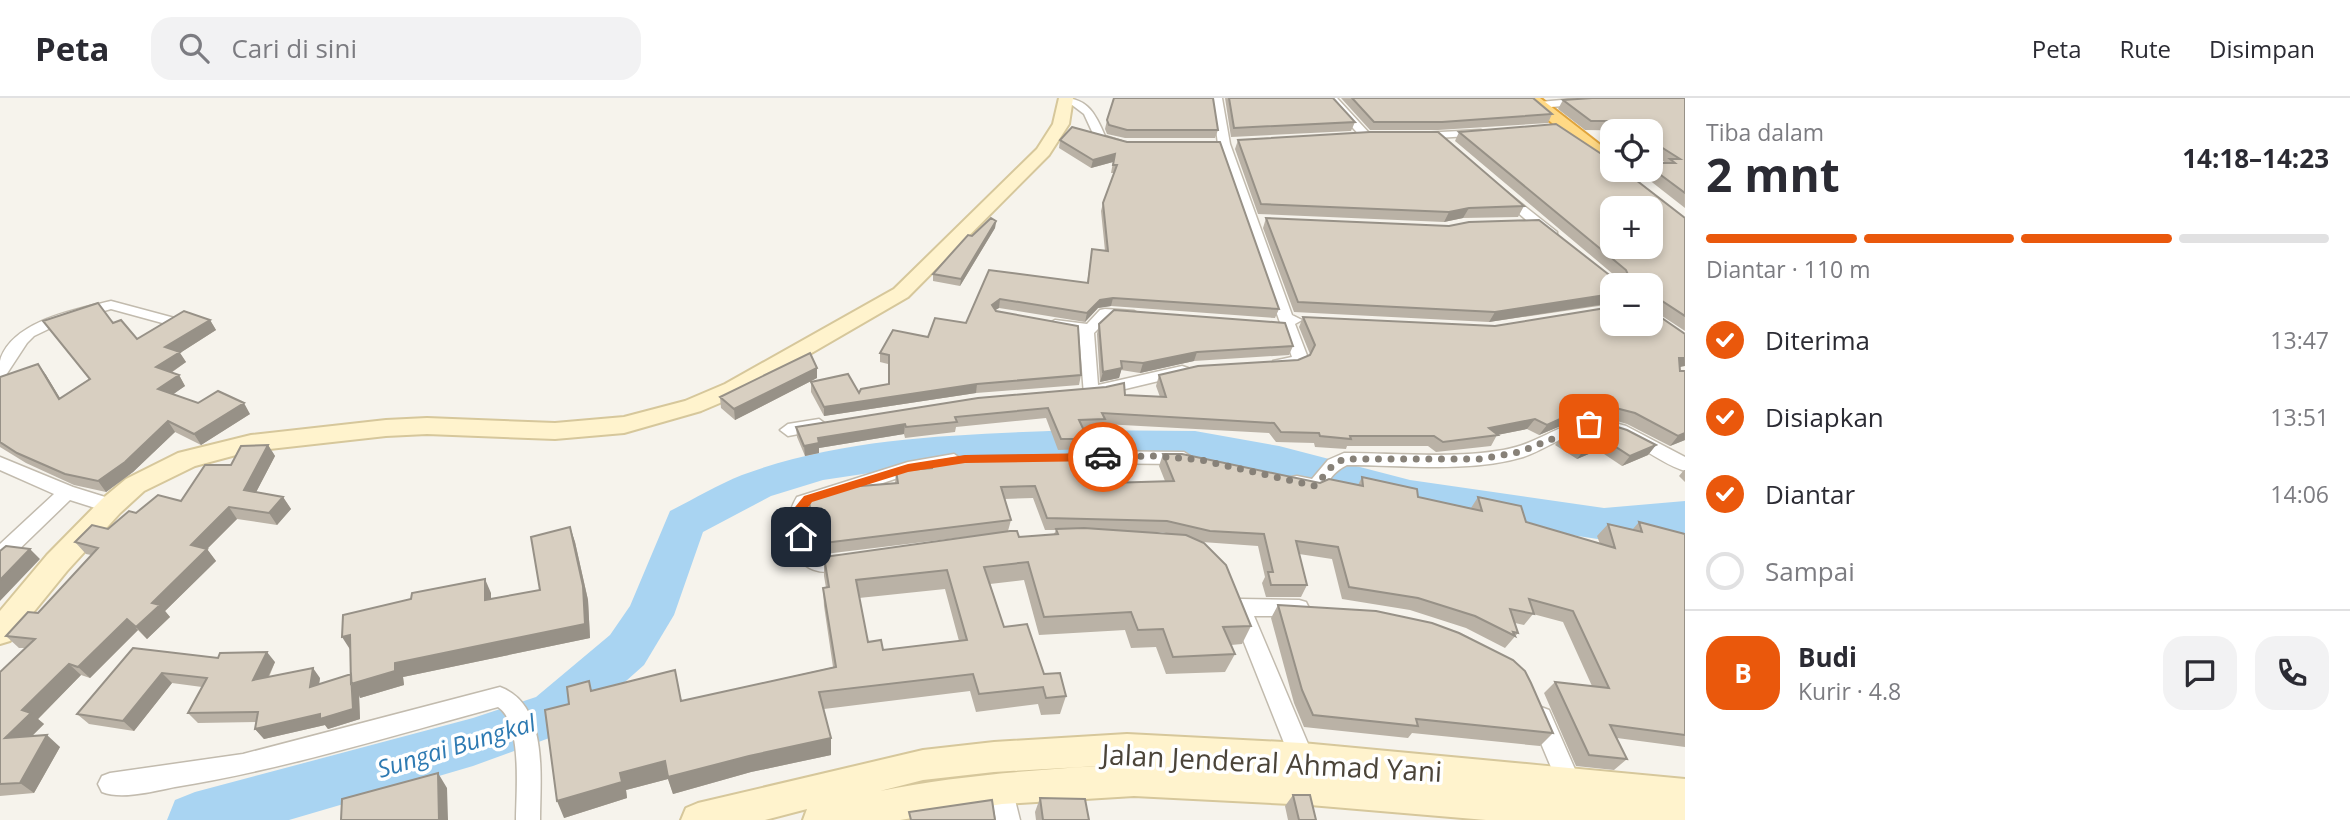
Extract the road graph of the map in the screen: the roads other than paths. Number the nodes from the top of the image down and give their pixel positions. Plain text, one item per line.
1 (1067, 98) edge
2 (1217, 98) edge
3 (1331, 98) edge
4 (1622, 98) edge
5 (1535, 102) edge
6 (1489, 132) edge
7 (1366, 136) edge
8 (1402, 136) edge
9 (1125, 144) edge
10 (1600, 155) edge
11 (1497, 188) edge
12 (1513, 223) edge
13 (1537, 223) junction
14 (1565, 246) edge
15 (1152, 316) edge
16 (1041, 321) edge
17 (1313, 321) edge
18 (177, 323) edge
19 (1283, 324) junction
20 (1086, 330) junction
21 (1256, 365) edge
22 (1194, 369) edge
23 (0, 372) edge
24 (840, 422) edge
25 (788, 430) dead end
26 (1060, 457) edge
27 (978, 459) edge
28 (1201, 460) edge
29 (0, 463) edge
30 (1685, 465) edge
31 (1274, 476) edge
32 (67, 492) junction
33 (110, 506) junction
34 (0, 556) edge
35 (862, 559) edge
36 (1319, 608) edge
37 (0, 632) edge
38 (1532, 699) edge
39 (1301, 758) junction
40 (1130, 765) junction
41 (1569, 783) junction
42 (110, 784) dead end
43 (1685, 795) edge
44 (1005, 804) edge
45 (528, 820) edge
46 (698, 820) edge
47 (820, 820) edge
48 (1683, 820) edge

1 - 9 street
1 - 33 main road
2 - 19 street
3 - 7 street
4 - 5 street
5 - 10 highway
6 - 8 street
11 - 13 street
12 - 13 street
13 - 14 street
15 - 20 street
16 - 20 street
17 - 19 street
18 - 23 street
19 - 21 street
20 - 22 street
24 - 25 street
26 - 28 street
27 - 35 street
29 - 32 street
30 - 31 street
32 - 33 street
32 - 34 street
33 - 37 main road
36 - 39 street
38 - 41 street
39 - 40 main road, Jalan Jenderal Ahmad Yani
39 - 41 main road, Jalan Jenderal Ahmad Yani
40 - 44 main road, Jalan Jenderal Ahmad Yani
40 - 46 main road, Jalan Jenderal Ahmad Yani
40 - 48 main road, Jalan Jenderal Ahmad Yani
41 - 43 main road, Jalan Jenderal Ahmad Yani
42 - 45 street
44 - 47 main road, Jalan Jenderal Ahmad Yani

